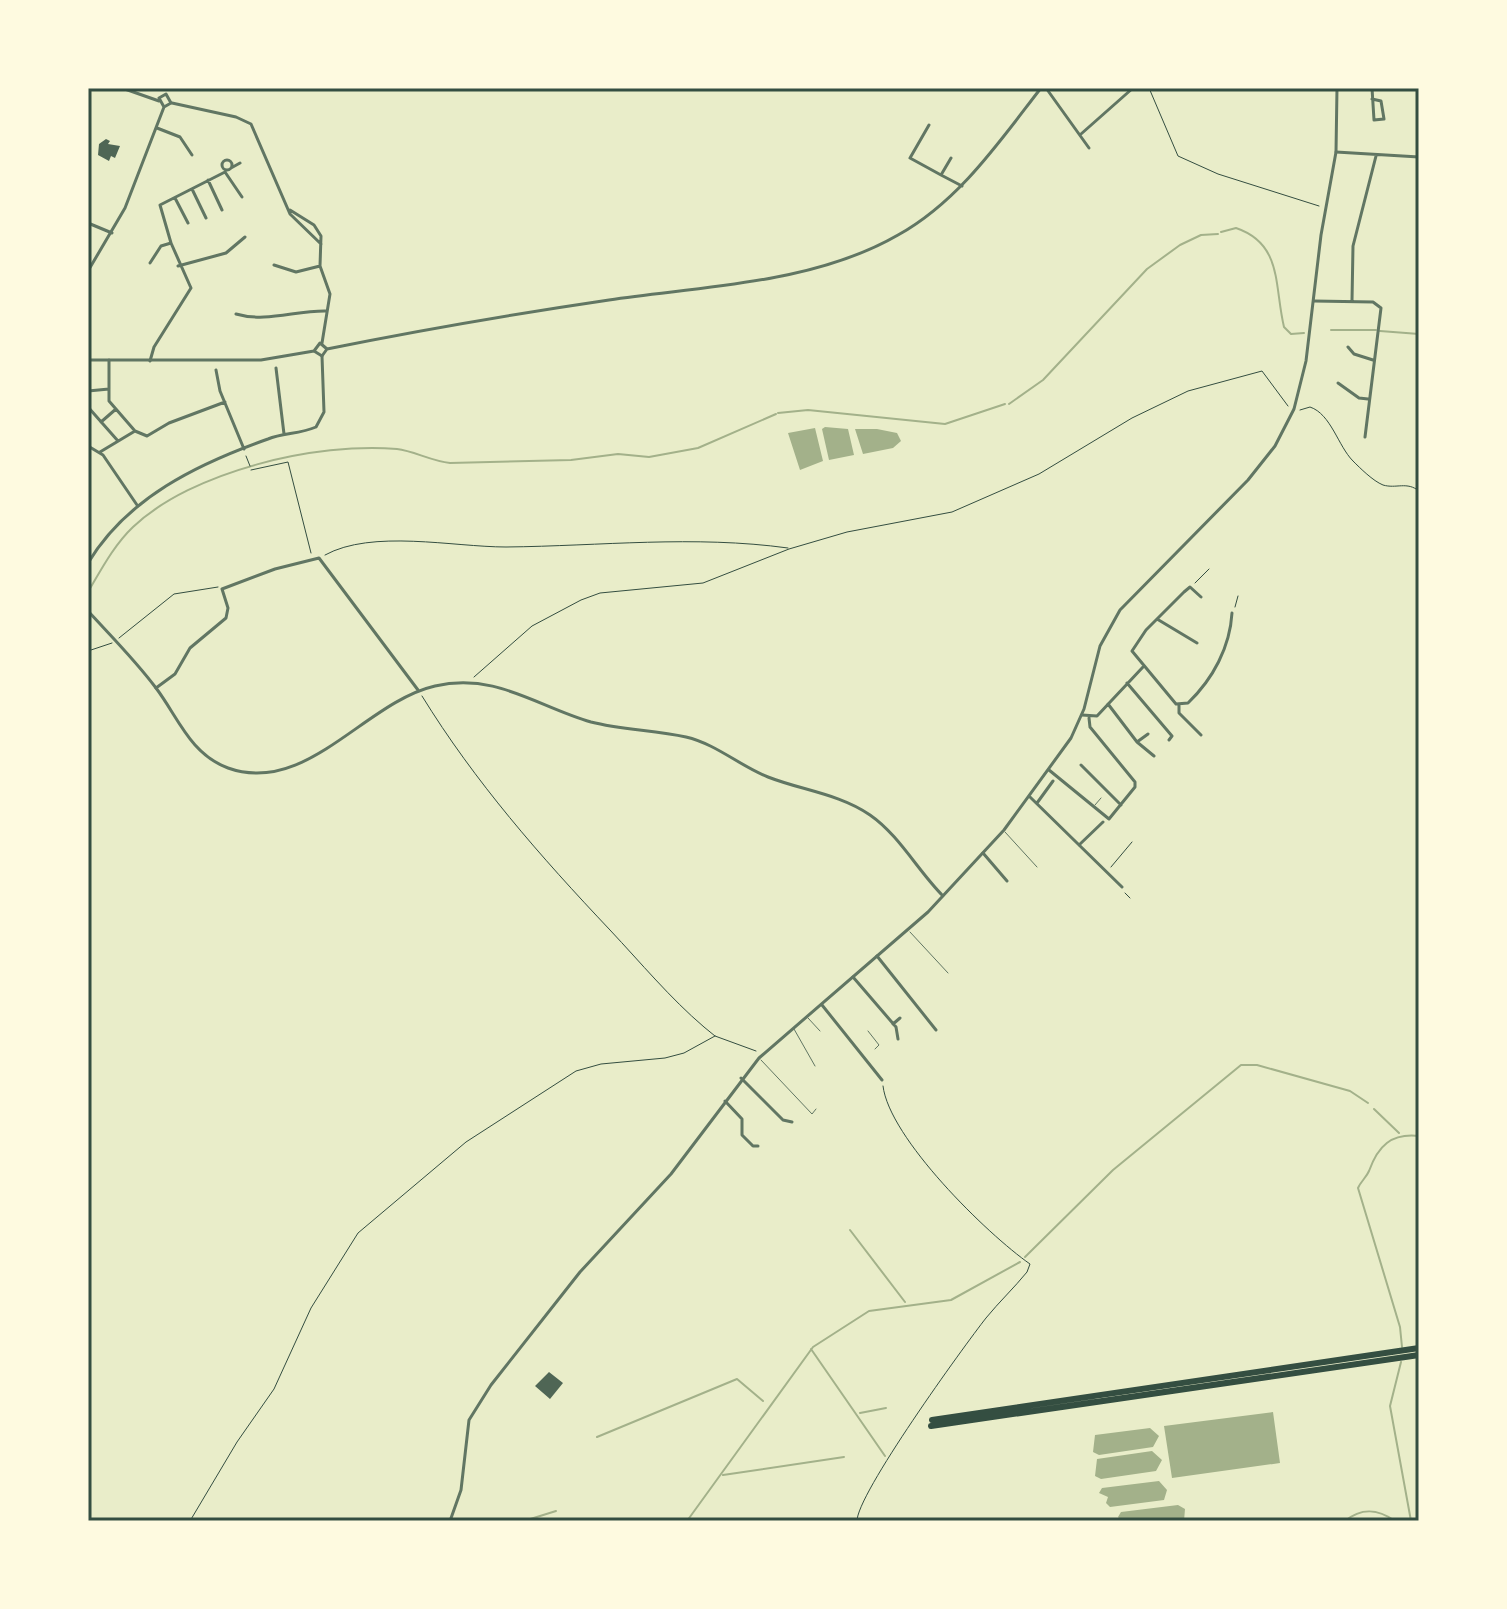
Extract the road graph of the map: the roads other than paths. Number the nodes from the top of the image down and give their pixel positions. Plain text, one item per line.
1 (122, 88) edge
2 (168, 88) edge
3 (1044, 88) edge
4 (1133, 88) edge
5 (1337, 88) edge
6 (1372, 88) edge
7 (166, 94) junction
8 (1372, 99) junction
9 (159, 101) junction
10 (171, 103) junction
11 (164, 107) junction
12 (929, 125) dead end
13 (157, 128) junction
14 (1081, 134) junction
15 (1089, 148) dead end
16 (1336, 152) junction
17 (192, 155) dead end
18 (1376, 156) junction
19 (1419, 157) edge
20 (951, 158) dead end
21 (240, 163) dead end
22 (225, 172) junction
23 (941, 175) junction
24 (208, 180) junction
25 (962, 186) junction
26 (192, 189) junction
27 (242, 197) dead end
28 (175, 198) junction
29 (222, 210) dead end
30 (206, 218) dead end
31 (88, 223) edge
32 (188, 223) dead end
33 (112, 233) junction
34 (245, 237) dead end
35 (171, 243) junction
36 (150, 263) dead end
37 (274, 265) dead end
38 (178, 266) junction
39 (320, 266) junction
40 (88, 271) edge
41 (1312, 301) junction
42 (1352, 301) junction
43 (327, 311) junction
44 (236, 314) dead end
45 (322, 343) junction
46 (1348, 347) dead end
47 (327, 349) junction
48 (314, 351) junction
49 (322, 356) junction
50 (88, 360) edge
51 (109, 360) junction
52 (1373, 360) junction
53 (150, 361) junction
54 (276, 368) dead end
55 (216, 370) dead end
56 (1338, 383) dead end
57 (109, 389) junction
58 (88, 391) edge
59 (1368, 399) junction
60 (225, 402) junction
61 (88, 407) edge
62 (116, 409) junction
63 (101, 422) junction
64 (135, 431) junction
65 (284, 434) junction
66 (1365, 437) dead end
67 (118, 441) junction
68 (88, 446) edge
69 (244, 449) junction
70 (100, 452) junction
71 (137, 505) junction
72 (88, 563) edge
73 (1201, 597) dead end
74 (88, 611) edge
75 (1232, 613) road end
76 (1157, 619) junction
77 (1197, 643) dead end
78 (1143, 667) junction
79 (1127, 683) junction
80 (156, 688) junction
81 (418, 690) junction
82 (1108, 704) junction
83 (1179, 705) junction
84 (1082, 715) junction
85 (1089, 718) junction
86 (1148, 734) dead end
87 (1201, 735) dead end
88 (1169, 740) dead end
89 (1137, 742) junction
90 (1154, 756) dead end
91 (1081, 765) dead end
92 (1049, 770) junction
93 (1053, 781) dead end
94 (1030, 797) junction
95 (1101, 798) dead end
96 (1037, 803) junction
97 (1121, 805) junction
98 (1094, 807) junction
99 (1103, 822) dead end
100 (1004, 830) junction
101 (1079, 845) junction
102 (983, 853) junction
103 (1037, 867) dead end
104 (1007, 881) dead end
105 (1122, 887) road end
106 (944, 896) junction
107 (908, 930) junction
108 (877, 956) junction
109 (948, 973) dead end
110 (853, 977) junction
111 (821, 1004) junction
112 (806, 1016) junction
113 (900, 1018) dead end
114 (893, 1024) junction
115 (793, 1027) junction
116 (936, 1030) dead end
117 (820, 1031) dead end
118 (868, 1031) dead end
119 (898, 1039) dead end
120 (875, 1049) dead end
121 (761, 1056) junction
122 (815, 1066) dead end
123 (741, 1078) junction
124 (882, 1080) road end
125 (725, 1101) junction
126 (816, 1109) dead end
127 (792, 1122) dead end
128 (758, 1146) dead end
129 (1419, 1348) edge
130 (1419, 1355) edge
131 (1382, 1357) junction
132 (932, 1423) dead end
133 (450, 1521) edge

1 - 9 street
2 - 7 street
3 - 14 street
3 - 25 street
4 - 14 street
5 - 16 street
6 - 8 street
7 - 9 street
7 - 10 street
8 - 8 street
9 - 11 street
10 - 11 street
10 - 39 street
11 - 13 street
12 - 23 street
13 - 17 street
13 - 33 street
14 - 15 street
16 - 18 street
16 - 41 street
18 - 19 street
18 - 42 street
20 - 23 street
21 - 22 street
22 - 24 street
22 - 27 street
23 - 25 street
24 - 26 street
24 - 29 street
25 - 47 street
26 - 28 street
26 - 30 street
28 - 32 street
28 - 35 street
31 - 33 street
33 - 40 street
34 - 38 street
35 - 36 street
35 - 38 street
37 - 39 street
38 - 53 street
39 - 43 street
41 - 42 street
41 - 84 street
42 - 52 street
43 - 44 street
43 - 45 street
45 - 47 street
45 - 48 street
46 - 52 street
47 - 49 street
48 - 49 street
48 - 53 street
49 - 65 street
50 - 51 street
51 - 53 street
51 - 57 street
52 - 59 street
54 - 65 street
55 - 60 street
56 - 59 street
57 - 58 street
57 - 62 street
59 - 66 street
60 - 64 street
60 - 69 street
61 - 63 street
62 - 63 street
62 - 64 street
63 - 67 street
64 - 67 street
65 - 69 street
67 - 70 street
68 - 70 street
69 - 71 street
70 - 71 street
71 - 72 street
73 - 76 street
74 - 80 street
75 - 83 street
76 - 77 street
76 - 78 street
78 - 79 street
78 - 83 street
79 - 82 street
79 - 88 street
80 - 81 street
80 - 81 street
81 - 106 street
82 - 85 street
82 - 89 street
83 - 87 street
84 - 85 street
84 - 92 street
85 - 97 street
86 - 89 street
89 - 90 street
91 - 97 street
92 - 94 street
92 - 98 street
93 - 96 street
94 - 96 street
94 - 100 street
95 - 98 lane
96 - 101 street
97 - 98 street
99 - 101 street
100 - 102 street
100 - 103 lane
101 - 105 street
102 - 104 street
102 - 106 street
106 - 107 street
107 - 108 street
107 - 109 lane
108 - 110 street
108 - 116 street
110 - 111 street
110 - 114 street
111 - 112 street
111 - 124 street
112 - 115 street
112 - 117 lane
113 - 114 street
114 - 119 street
115 - 121 street
115 - 122 lane
118 - 120 lane
121 - 123 street
121 - 126 lane
123 - 125 street
123 - 127 street
125 - 128 street
125 - 133 street
129 - 131 highway
130 - 131 highway
131 - 132 highway

